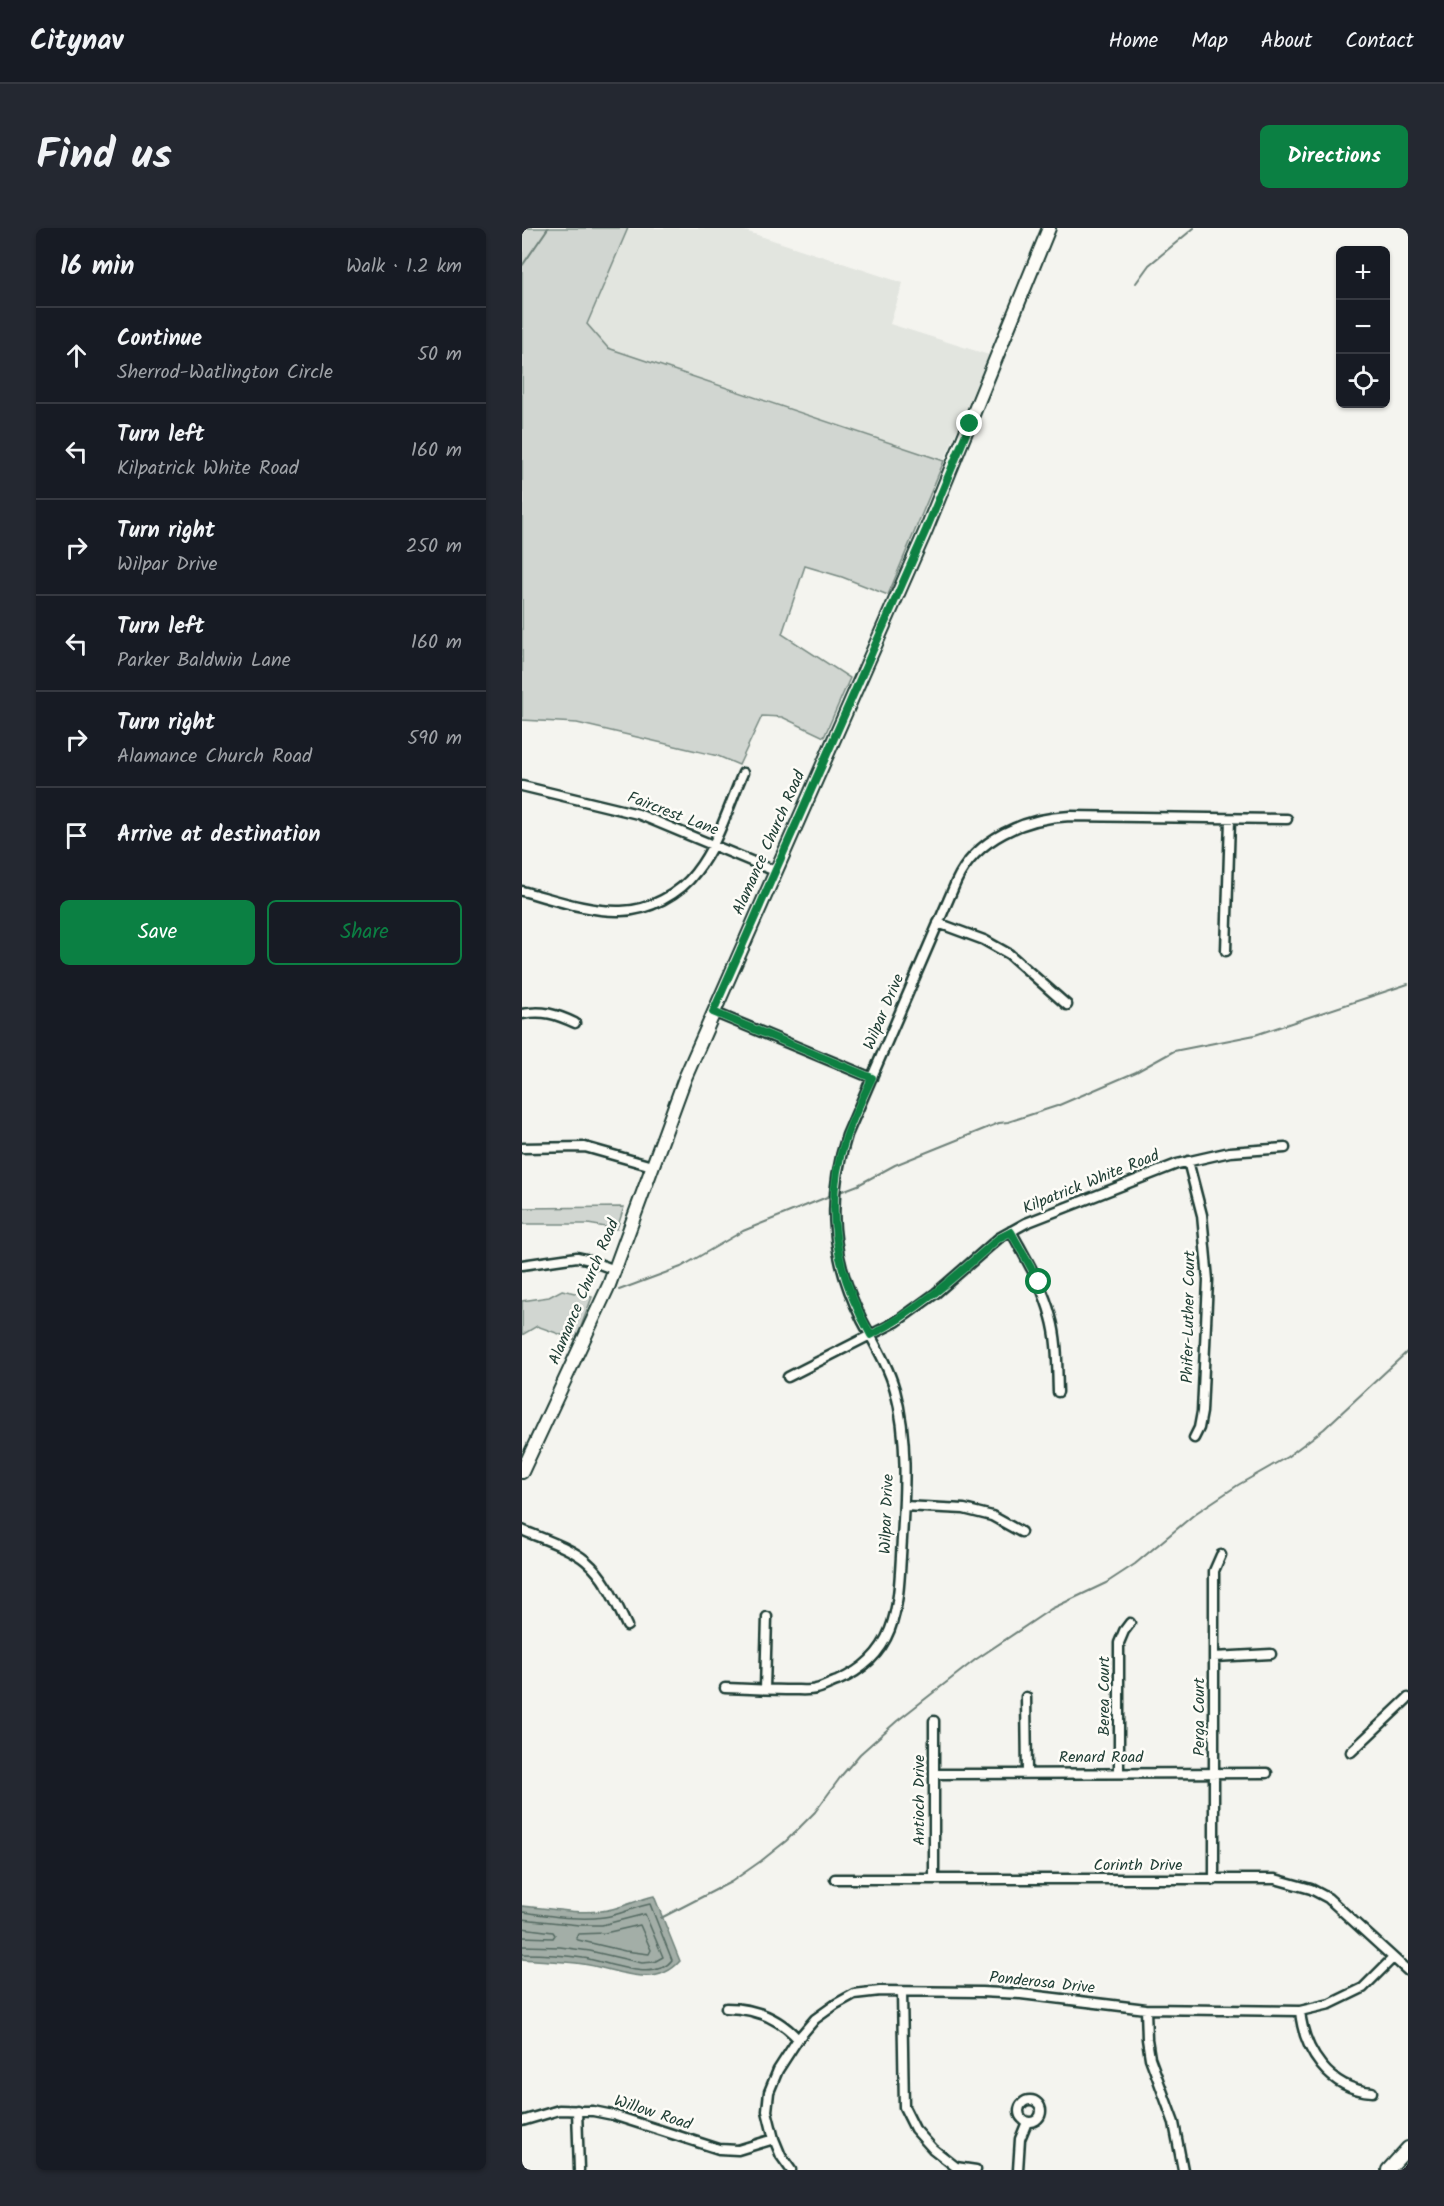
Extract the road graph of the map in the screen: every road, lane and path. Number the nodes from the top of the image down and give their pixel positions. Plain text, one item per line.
1 (1049, 228) edge
2 (743, 773) dead end
3 (522, 786) edge
4 (1230, 819) junction
5 (1287, 819) dead end
6 (712, 845) junction
7 (775, 871) junction
8 (522, 891) edge
9 (938, 923) junction
10 (1226, 951) dead end
11 (1067, 1005) dead end
12 (713, 1012) junction
13 (522, 1014) edge
14 (575, 1023) dead end
15 (872, 1078) junction
16 (522, 1148) edge
17 (1285, 1148) dead end
18 (1188, 1161) junction
19 (651, 1166) junction
20 (1011, 1232) junction
21 (522, 1265) edge
22 (615, 1270) junction
23 (871, 1335) junction
24 (788, 1377) dead end
25 (1058, 1392) dead end
26 (1194, 1438) dead end
27 (522, 1472) edge
28 (904, 1506) junction
29 (522, 1530) edge
30 (1021, 1532) dead end
31 (1221, 1555) dead end
32 (767, 1617) dead end
33 (1130, 1623) dead end
34 (627, 1626) dead end
35 (1271, 1654) dead end
36 (1214, 1657) junction
37 (725, 1688) dead end
38 (765, 1689) junction
39 (1026, 1697) dead end
40 (1408, 1698) edge
41 (934, 1721) dead end
42 (1351, 1752) dead end
43 (1119, 1772) junction
44 (934, 1773) junction
45 (1027, 1773) junction
46 (1214, 1773) junction
47 (1267, 1773) dead end
48 (835, 1879) dead end
49 (934, 1879) junction
50 (1214, 1880) junction
51 (1392, 1959) junction
52 (1408, 1971) edge
53 (902, 1992) junction
54 (726, 2008) dead end
55 (1146, 2009) junction
56 (1300, 2011) junction
57 (798, 2039) junction
58 (1372, 2092) dead end
59 (577, 2110) junction
60 (522, 2121) edge
61 (1027, 2122) dead end
62 (774, 2139) junction
63 (1408, 2148) edge
64 (579, 2170) edge
65 (791, 2170) edge
66 (976, 2170) edge
67 (1018, 2170) edge
68 (1184, 2170) edge
69 (1388, 2170) edge

1 - 7 main road, Alamance Church Road
2 - 6 street
3 - 6 street, Faircrest Lane
4 - 5 street, Wilpar Drive
4 - 9 street, Wilpar Drive
4 - 10 street
6 - 7 street, Faircrest Lane
6 - 8 street
7 - 12 main road, Alamance Church Road
9 - 11 street
9 - 15 street, Wilpar Drive
12 - 15 street
12 - 19 main road, Alamance Church Road
13 - 14 street
15 - 23 street, Wilpar Drive
16 - 19 street
17 - 18 street, Kilpatrick White Road
18 - 20 street, Kilpatrick White Road
18 - 26 street, Phifer-Luther Court
19 - 22 main road, Alamance Church Road
20 - 23 street, Kilpatrick White Road
20 - 25 street
21 - 22 street
22 - 27 main road, Alamance Church Road
23 - 24 street, Kilpatrick White Road
23 - 28 street, Wilpar Drive
28 - 30 street
28 - 38 street, Wilpar Drive
29 - 34 street
31 - 36 street, Perga Court
32 - 38 street
33 - 43 street, Berea Court
35 - 36 street
36 - 46 street, Perga Court
37 - 38 street, Wilpar Drive
39 - 45 street
40 - 42 street
41 - 44 street, Antioch Drive
43 - 45 street, Renard Road
43 - 46 street, Renard Road
44 - 45 street, Renard Road
44 - 49 street, Antioch Drive
46 - 47 street, Renard Road
46 - 50 street, Perga Court
48 - 49 street, Corinth Drive
49 - 50 street, Corinth Drive
50 - 51 street, Corinth Drive
51 - 52 street, Corinth Drive
51 - 56 street, Ponderosa Drive
53 - 55 street, Ponderosa Drive
53 - 57 street, Ponderosa Drive
53 - 66 street
54 - 57 street
55 - 56 street, Ponderosa Drive
55 - 68 street
56 - 58 street
57 - 62 street, Ponderosa Drive
59 - 60 street, Willow Road
59 - 62 street, Willow Road
59 - 64 street
61 - 67 street
62 - 65 street, Ponderosa Drive
63 - 69 main road

